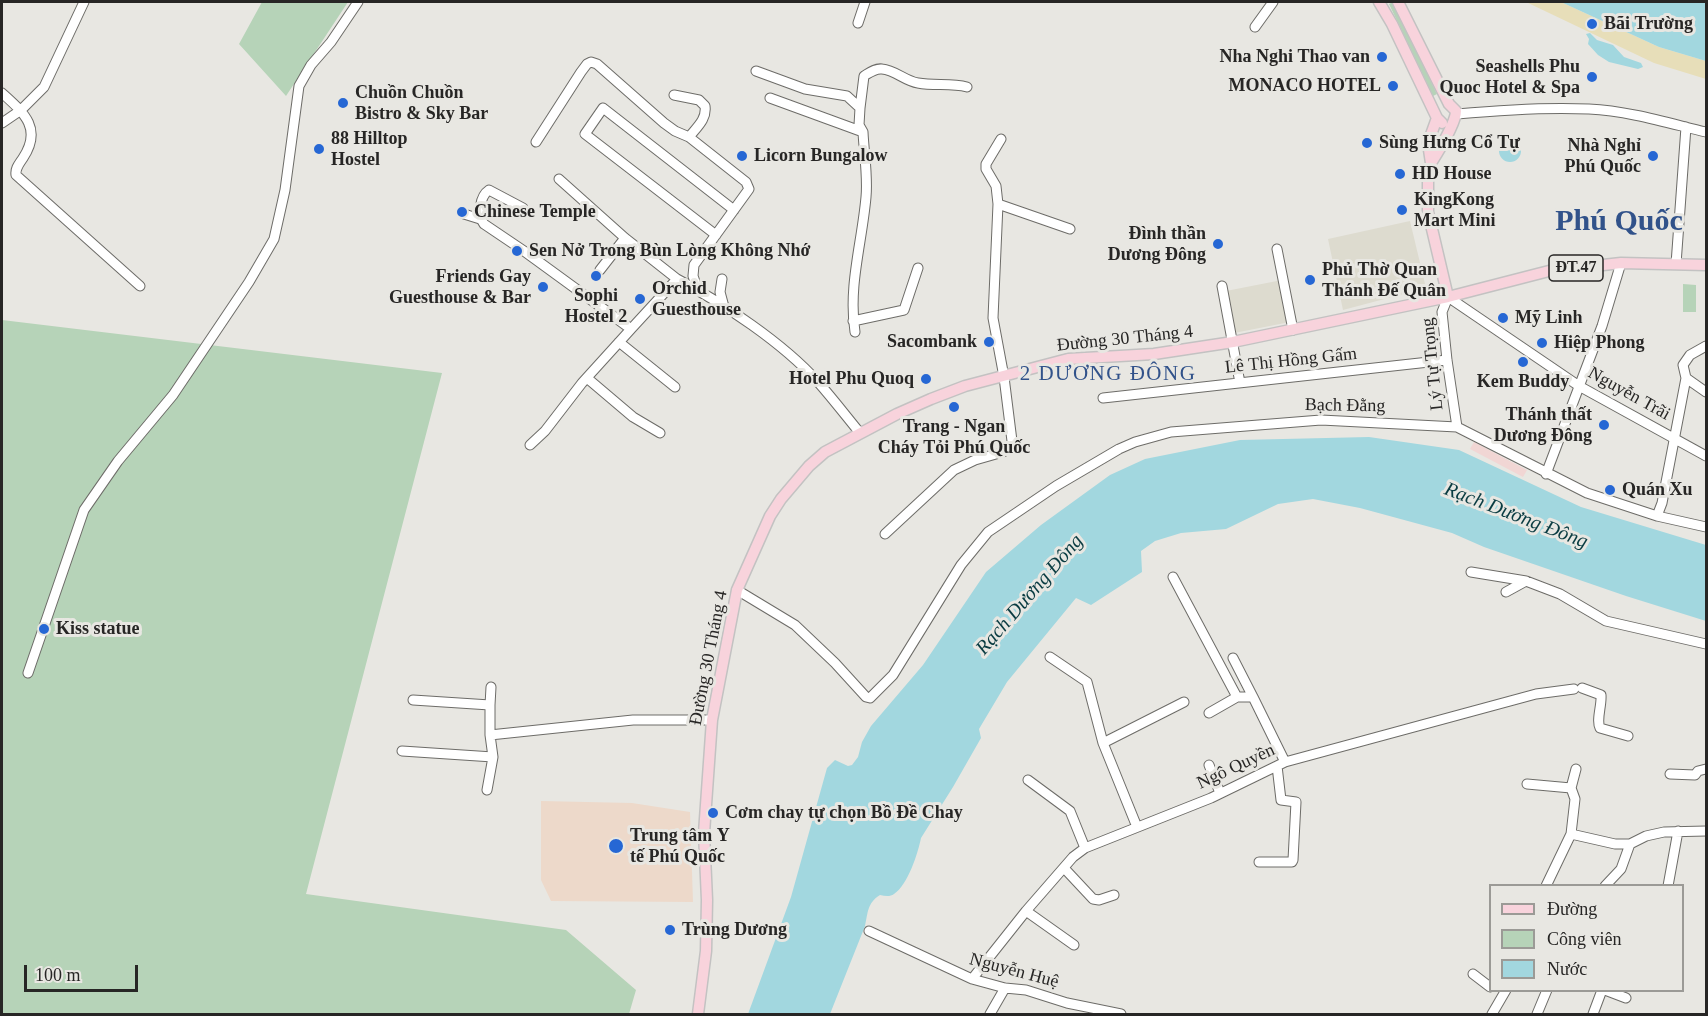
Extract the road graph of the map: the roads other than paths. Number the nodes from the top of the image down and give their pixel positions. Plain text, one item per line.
1 (84, 2) edge
2 (358, 2) edge
3 (865, 2) edge
4 (1273, 2) edge
5 (1381, 2) edge
6 (1398, 2) edge
7 (858, 23) dead end
8 (1255, 27) dead end
9 (756, 72) dead end
10 (967, 87) dead end
11 (2, 93) edge
12 (674, 95) dead end
13 (770, 98) dead end
14 (1449, 104) junction
15 (860, 108) junction
16 (21, 110) junction
17 (1436, 116) junction
18 (1454, 118) junction
19 (2, 123) edge
20 (1686, 127) junction
21 (863, 132) junction
22 (1707, 132) edge
23 (688, 137) junction
24 (1001, 139) dead end
25 (536, 142) dead end
26 (1431, 163) junction
27 (559, 179) dead end
28 (998, 204) junction
29 (523, 207) dead end
30 (734, 210) junction
31 (465, 214) dead end
32 (480, 219) junction
33 (1070, 229) dead end
34 (716, 235) junction
35 (625, 238) junction
36 (1277, 249) dead end
37 (1621, 263) junction
38 (1676, 264) junction
39 (1707, 265) edge
40 (918, 268) dead end
41 (600, 270) dead end
42 (677, 279) junction
43 (722, 279) dead end
44 (140, 286) dead end
45 (1222, 286) dead end
46 (698, 290) junction
47 (1448, 297) junction
48 (724, 307) junction
49 (853, 321) junction
50 (631, 329) junction
51 (1293, 330) junction
52 (855, 332) dead end
53 (619, 342) junction
54 (1233, 342) junction
55 (1707, 346) edge
56 (1447, 360) junction
57 (1004, 376) junction
58 (587, 378) junction
59 (1686, 378) junction
60 (1240, 383) junction
61 (1579, 386) junction
62 (675, 387) dead end
63 (1707, 392) edge
64 (1103, 398) dead end
65 (1457, 427) junction
66 (660, 433) dead end
67 (860, 433) junction
68 (1673, 437) junction
69 (530, 445) dead end
70 (1707, 456) edge
71 (1546, 474) junction
72 (1657, 516) junction
73 (1707, 527) edge
74 (885, 534) dead end
75 (1471, 572) dead end
76 (1173, 577) dead end
77 (1526, 581) junction
78 (737, 590) junction
79 (1506, 592) dead end
80 (1707, 644) edge
81 (1050, 657) dead end
82 (1233, 658) dead end
83 (28, 673) dead end
84 (491, 687) dead end
85 (1237, 697) junction
86 (1253, 697) junction
87 (413, 700) dead end
88 (1184, 702) dead end
89 (490, 705) junction
90 (1209, 714) dead end
91 (712, 720) junction
92 (490, 735) junction
93 (1628, 736) dead end
94 (1103, 743) junction
95 (402, 751) dead end
96 (493, 758) junction
97 (1281, 764) junction
98 (1209, 765) dead end
99 (1576, 769) dead end
100 (1707, 769) edge
101 (1670, 774) dead end
102 (1028, 780) dead end
103 (1527, 784) dead end
104 (1571, 788) junction
105 (487, 790) dead end
106 (1220, 793) junction
107 (1137, 827) junction
108 (1678, 831) junction
109 (1707, 831) edge
110 (1571, 834) junction
111 (1630, 844) junction
112 (1085, 848) junction
113 (1259, 862) dead end
114 (1064, 868) junction
115 (1613, 881) edge
116 (1546, 884) edge
117 (1668, 884) edge
118 (1114, 895) dead end
119 (1026, 910) junction
120 (869, 931) dead end
121 (1074, 945) dead end
122 (1473, 974) dead end
123 (972, 979) junction
124 (1489, 986) edge
125 (1005, 988) junction
126 (1501, 992) edge
127 (1546, 992) edge
128 (1603, 992) edge
129 (1610, 992) edge
130 (1626, 998) dead end
131 (698, 1014) edge
132 (990, 1014) edge
133 (1119, 1014) edge
134 (1492, 1014) edge
135 (1537, 1014) edge
136 (1593, 1014) edge

1 - 16 street
2 - 83 street
3 - 7 street
4 - 8 street
5 - 17 main road
6 - 14 main road
9 - 15 street
10 - 15 street
11 - 16 street
12 - 23 street
13 - 21 street
14 - 17 main road
14 - 18 main road
15 - 21 street
16 - 19 street
16 - 44 street
17 - 18 main road
17 - 26 main road
18 - 20 street
18 - 26 main road
20 - 22 street
20 - 38 street
21 - 49 street
23 - 25 street
23 - 30 street
24 - 28 street
26 - 47 main road
27 - 35 street
28 - 33 street
28 - 57 street
29 - 32 street
30 - 34 street
30 - 34 street
31 - 32 street
32 - 50 street
34 - 46 street
35 - 41 street
35 - 42 street
36 - 51 street
37 - 38 main road, Đường 30 Tháng 4 / ĐT.47
37 - 47 main road, Đường 30 Tháng 4 / ĐT.47
37 - 61 street
38 - 39 main road, Đường 30 Tháng 4 / ĐT.47
40 - 49 street
42 - 46 street
42 - 50 street
43 - 48 street
45 - 54 street
46 - 48 street
47 - 51 main road, Đường 30 Tháng 4
47 - 56 street, Lý Tự Trọng
47 - 61 street, Nguyễn Trãi
48 - 67 street
49 - 52 street
50 - 53 street
51 - 54 main road, Đường 30 Tháng 4
53 - 58 street
53 - 62 street
54 - 57 main road, Đường 30 Tháng 4
54 - 60 street
55 - 59 street
56 - 60 street, Lê Thị Hồng Gấm
56 - 65 street, Lý Tự Trọng
57 - 67 main road, Đường 30 Tháng 4
57 - 74 street
58 - 66 street
58 - 69 street
59 - 63 street
59 - 68 street
60 - 64 street, Lê Thị Hồng Gấm
61 - 68 street, Nguyễn Trãi
61 - 71 street
65 - 71 street, Bạch Đằng
65 - 78 street, Bạch Đằng
67 - 78 main road, Đường 30 Tháng 4
68 - 70 street, Nguyễn Trãi
68 - 72 street
71 - 72 street, Bạch Đằng
72 - 73 street, Bạch Đằng
75 - 77 street
76 - 85 street
77 - 79 street
77 - 80 street
78 - 91 main road, Đường 30 Tháng 4
81 - 94 street
82 - 86 street
84 - 89 street
85 - 86 street
85 - 90 street
86 - 97 street
87 - 89 street
88 - 94 street
89 - 92 street
91 - 92 street
91 - 131 main road, Đường 30 Tháng 4
92 - 96 street
93 - 97 street, Ngô Quyền
94 - 107 street
95 - 96 street
96 - 105 street
97 - 106 street, Ngô Quyền
97 - 113 street
98 - 106 street
99 - 104 street
100 - 101 street
102 - 112 street
103 - 104 street
104 - 110 street
106 - 107 street, Ngô Quyền
107 - 112 street, Ngô Quyền
108 - 109 street
108 - 111 street
108 - 117 street
110 - 111 street
110 - 116 street
111 - 115 street
112 - 114 street, Ngô Quyền
114 - 118 street
114 - 119 street, Ngô Quyền
119 - 121 street
119 - 123 street, Ngô Quyền
120 - 123 street, Nguyễn Huệ
122 - 124 street
123 - 125 street, Nguyễn Huệ
125 - 132 street
125 - 133 street, Nguyễn Huệ
126 - 134 street
127 - 135 street
128 - 136 street
129 - 130 street

